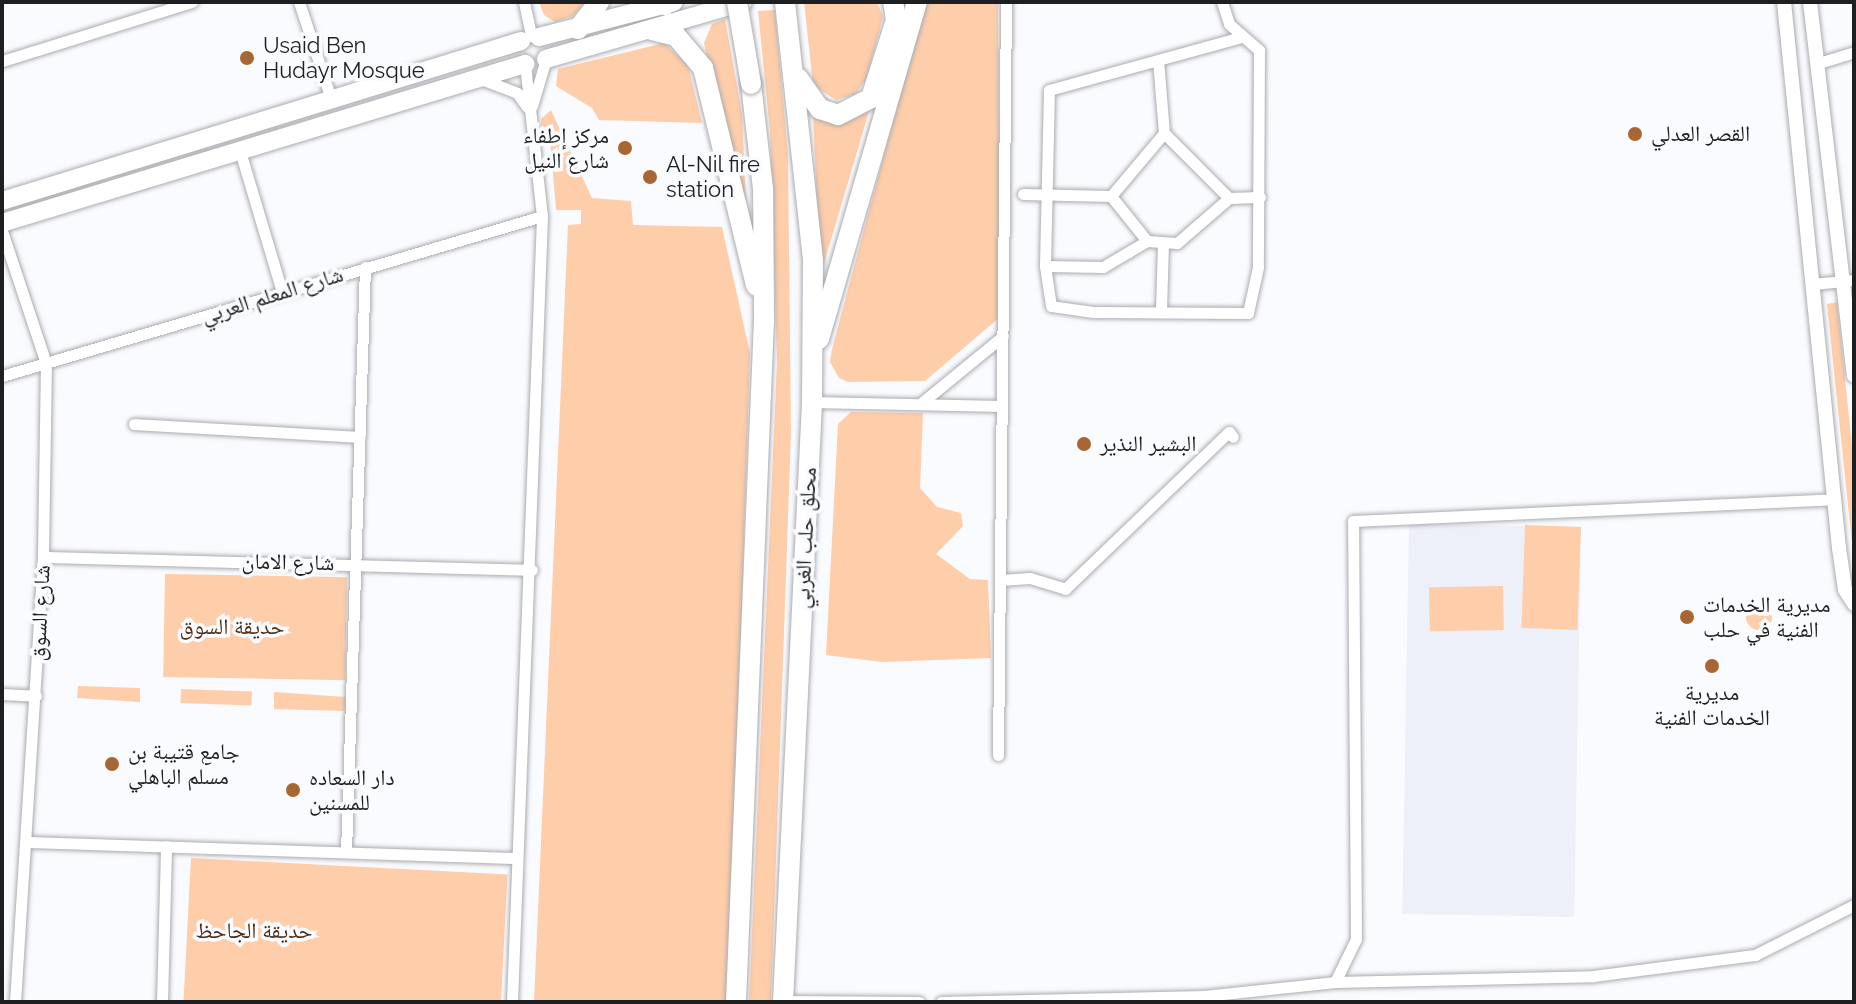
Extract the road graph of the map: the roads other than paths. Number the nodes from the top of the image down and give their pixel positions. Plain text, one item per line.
1 (192, 2) edge
2 (299, 2) edge
3 (524, 2) edge
4 (599, 2) edge
5 (740, 2) edge
6 (785, 2) edge
7 (893, 2) edge
8 (917, 2) edge
9 (1006, 2) edge
10 (1222, 2) edge
11 (1784, 2) edge
12 (1810, 2) edge
13 (667, 3) edge
14 (578, 29) junction
15 (652, 30) junction
16 (1242, 37) junction
17 (530, 38) junction
18 (1854, 52) edge
19 (546, 59) junction
20 (1158, 60) junction
21 (2, 61) edge
22 (1819, 63) junction
23 (525, 64) junction
24 (795, 75) junction
25 (481, 79) junction
26 (332, 103) junction
27 (530, 111) junction
28 (1164, 133) junction
29 (240, 151) junction
30 (1023, 194) dead end
31 (1046, 195) junction
32 (1111, 196) junction
33 (1260, 197) junction
34 (1229, 198) junction
35 (2, 201) edge
36 (542, 216) junction
37 (2, 223) edge
38 (2, 231) edge
39 (1147, 241) junction
40 (1163, 244) junction
41 (1045, 266) junction
42 (365, 267) junction
43 (1849, 280) edge
44 (1813, 284) junction
45 (282, 292) junction
46 (1161, 310) junction
47 (764, 320) junction
48 (1003, 336) junction
49 (812, 362) junction
50 (46, 363) junction
51 (1854, 375) edge
52 (2, 376) edge
53 (812, 402) junction
54 (920, 404) junction
55 (1002, 406) junction
56 (134, 424) dead end
57 (360, 437) junction
58 (1233, 437) dead end
59 (1834, 499) junction
60 (43, 557) junction
61 (356, 563) junction
62 (532, 570) junction
63 (1000, 580) junction
64 (1854, 604) edge
65 (2, 694) edge
66 (36, 696) junction
67 (998, 755) dead end
68 (27, 842) junction
69 (166, 846) junction
70 (346, 852) junction
71 (515, 858) junction
72 (1854, 905) edge
73 (1335, 982) junction
74 (15, 1002) edge
75 (162, 1002) edge
76 (512, 1002) edge
77 (736, 1002) edge
78 (783, 1002) edge
79 (919, 1002) edge
80 (941, 1002) edge

1 - 21 street
2 - 26 street
3 - 17 street
4 - 14 highway
5 - 15 main road
5 - 47 highway, bridge
6 - 24 highway, محلق حلب الغربي
7 - 24 highway
8 - 49 highway
9 - 48 street
10 - 16 street
11 - 44 street
12 - 22 street
13 - 14 main road
14 - 17 main road
15 - 19 main road
15 - 47 highway
16 - 20 street
16 - 33 street
17 - 19 main road
17 - 23 main road
17 - 26 main road
18 - 22 street
19 - 23 main road
19 - 27 street
20 - 28 street
20 - 31 street
22 - 43 street
23 - 25 main road
23 - 27 street
24 - 49 highway, محلق حلب الغربي
25 - 27 street
25 - 29 main road
26 - 35 main road
27 - 36 street
28 - 32 street
28 - 34 street
29 - 37 main road
29 - 45 street
30 - 31 street
31 - 32 street
31 - 41 street
32 - 39 street
33 - 34 street
33 - 46 street
34 - 40 street
36 - 42 street, شارع المعلم العربي
36 - 62 street
38 - 50 street, شارع السوق
39 - 40 street
39 - 41 street
40 - 46 street
41 - 46 street
42 - 45 street, شارع المعلم العربي
42 - 57 street
43 - 44 street
43 - 51 street
44 - 59 street
45 - 50 street, شارع المعلم العربي
47 - 77 highway
48 - 54 street
48 - 55 street
49 - 53 highway, محلق حلب الغربي
50 - 52 street, شارع المعلم العربي
50 - 60 street, شارع السوق
53 - 54 street
53 - 78 highway, محلق حلب الغربي
54 - 55 street
55 - 63 street
56 - 57 street
57 - 61 street
58 - 63 street
59 - 64 street
59 - 73 street
60 - 61 street, شارع الامان
60 - 66 street, شارع السوق
61 - 62 street, شارع الامان
61 - 70 street
62 - 71 street
63 - 67 street
65 - 66 street
66 - 68 street, شارع السوق
68 - 69 street
68 - 74 street, شارع السوق
69 - 70 street
69 - 75 street
70 - 71 street
71 - 76 street
72 - 73 street
73 - 80 street
78 - 79 street

